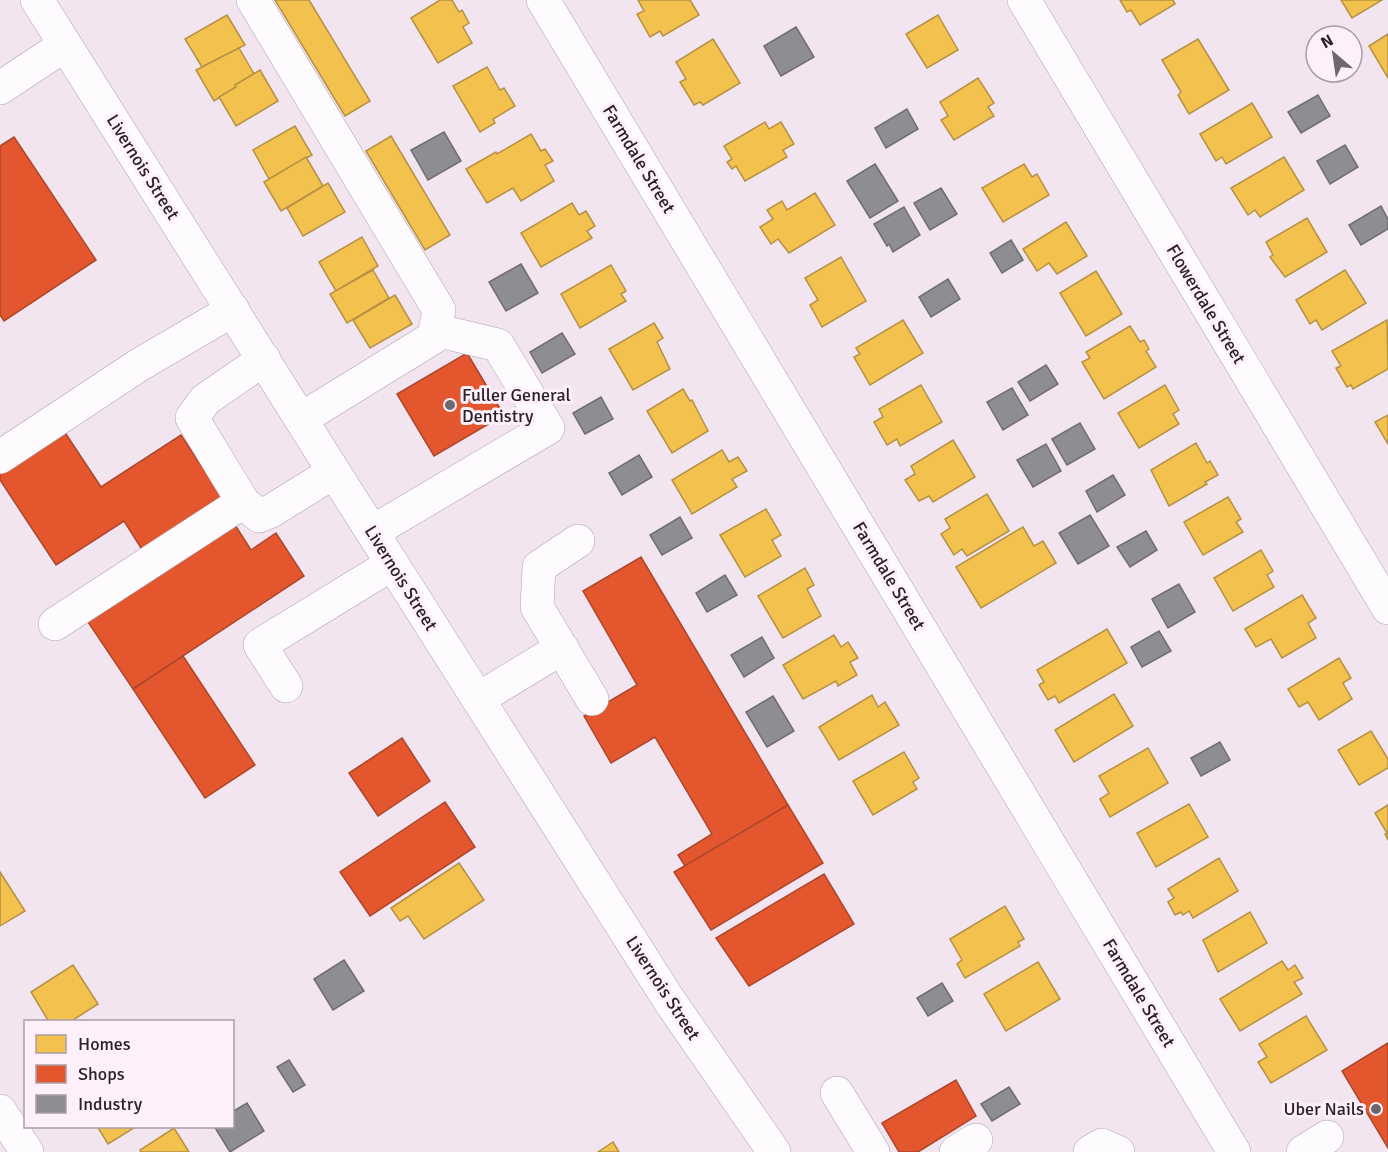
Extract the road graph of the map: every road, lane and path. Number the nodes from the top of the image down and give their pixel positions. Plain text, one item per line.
1 (37, 0) edge
2 (253, 0) edge
3 (543, 0) edge
4 (1024, 0) edge
5 (65, 45) junction
6 (0, 88) edge
7 (233, 310) junction
8 (435, 330) junction
9 (264, 359) junction
10 (301, 419) junction
11 (0, 457) edge
12 (334, 472) junction
13 (243, 502) junction
14 (372, 532) junction
15 (578, 541) dead end
16 (392, 564) junction
17 (1388, 608) edge
18 (55, 624) dead end
19 (562, 648) junction
20 (286, 686) dead end
21 (478, 699) junction
22 (592, 699) dead end
23 (837, 1094) dead end
24 (0, 1111) edge
25 (27, 1152) edge
26 (774, 1152) edge
27 (873, 1152) edge
28 (1090, 1152) edge
29 (1118, 1152) edge
30 (1234, 1152) edge

1 - 5 street, Livernois Street
2 - 8 street
3 - 30 street, Farmdale Street
4 - 17 street, Flowerdale Street
5 - 6 street
5 - 7 street, Livernois Street
7 - 9 street, Livernois Street
7 - 11 street
8 - 10 street
8 - 14 street
9 - 10 street, Livernois Street
9 - 13 street
10 - 12 street, Livernois Street
12 - 13 street
12 - 14 street, Livernois Street
13 - 18 street
14 - 16 street, Livernois Street
15 - 19 street
16 - 20 street
16 - 21 street, Livernois Street
19 - 21 street
19 - 22 street
21 - 26 street, Livernois Street
23 - 27 street
24 - 25 street
28 - 29 street

